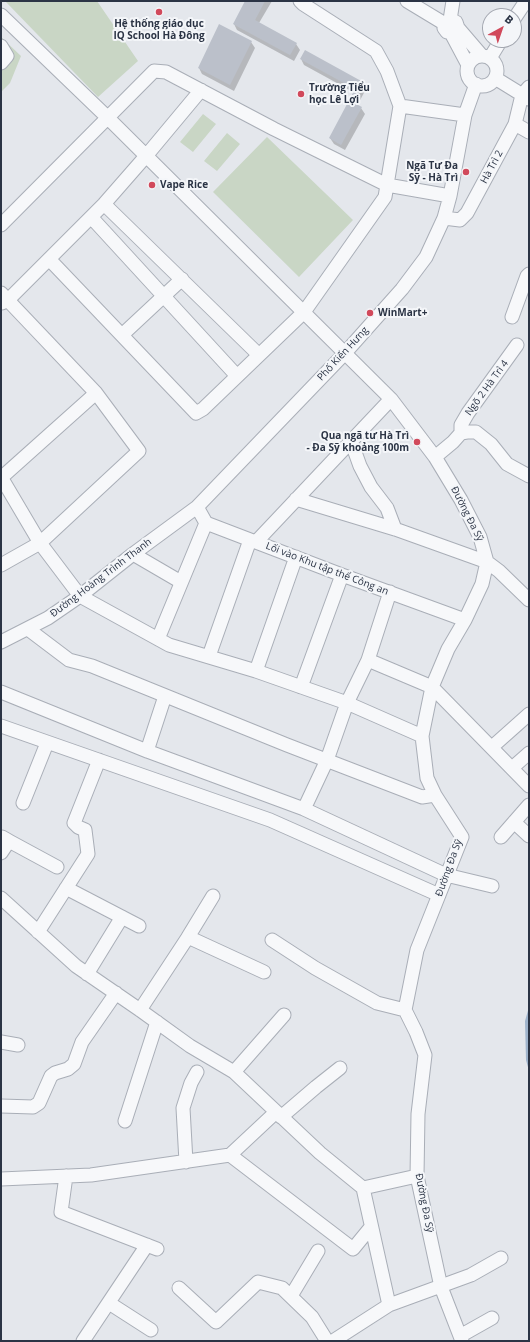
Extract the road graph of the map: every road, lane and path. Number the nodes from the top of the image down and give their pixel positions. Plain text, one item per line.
1 (300, 1) edge
2 (407, 1) edge
3 (453, 1) edge
4 (1, 15) edge
5 (451, 26) junction
6 (1, 46) edge
7 (494, 48) edge
8 (486, 57) junction
9 (1, 63) edge
10 (468, 65) junction
11 (495, 78) junction
12 (476, 84) junction
13 (201, 90) junction
14 (526, 93) edge
15 (400, 106) junction
16 (465, 115) junction
17 (107, 117) junction
18 (515, 124) junction
19 (529, 132) edge
20 (146, 156) junction
21 (387, 185) junction
22 (450, 196) junction
23 (104, 204) junction
24 (91, 217) junction
25 (444, 218) junction
26 (1, 225) edge
27 (49, 259) junction
28 (529, 274) edge
29 (182, 279) junction
30 (165, 296) junction
31 (3, 299) edge
32 (304, 312) junction
33 (512, 317) dead end
34 (122, 335) junction
35 (517, 345) dead end
36 (345, 353) junction
37 (259, 355) junction
38 (237, 376) junction
39 (96, 393) junction
40 (391, 399) junction
41 (461, 434) junction
42 (351, 441) junction
43 (435, 457) junction
44 (529, 476) edge
45 (1, 478) edge
46 (296, 499) junction
47 (197, 507) junction
48 (206, 523) junction
49 (395, 528) junction
50 (253, 541) junction
51 (40, 543) junction
52 (133, 554) junction
53 (296, 557) junction
54 (487, 562) junction
55 (1, 565) edge
56 (342, 575) junction
57 (181, 582) junction
58 (390, 592) junction
59 (527, 595) edge
60 (80, 596) junction
61 (465, 620) junction
62 (28, 629) junction
63 (158, 639) junction
64 (1, 642) edge
65 (209, 656) junction
66 (368, 660) junction
67 (256, 671) junction
68 (301, 687) junction
69 (432, 687) junction
70 (1, 692) edge
71 (165, 696) junction
72 (347, 703) junction
73 (529, 714) edge
74 (1, 726) edge
75 (422, 736) junction
76 (47, 743) junction
77 (492, 747) junction
78 (147, 751) junction
79 (529, 753) edge
80 (99, 760) junction
81 (327, 760) junction
82 (512, 768) junction
83 (529, 786) edge
84 (435, 794) junction
85 (23, 803) dead end
86 (529, 804) edge
87 (304, 809) junction
88 (514, 822) junction
89 (529, 836) edge
90 (501, 837) dead end
91 (5, 839) edge
92 (1, 853) edge
93 (57, 866) dead end
94 (446, 875) junction
95 (492, 886) dead end
96 (66, 888) junction
97 (438, 895) junction
98 (213, 896) dead end
99 (1, 898) edge
100 (122, 917) junction
101 (139, 926) dead end
102 (38, 932) junction
103 (188, 937) junction
104 (272, 940) dead end
105 (264, 972) dead end
106 (87, 974) junction
107 (116, 993) junction
108 (140, 1010) junction
109 (405, 1010) junction
110 (284, 1015) dead end
111 (157, 1022) junction
112 (1, 1042) edge
113 (18, 1045) dead end
114 (340, 1068) dead end
115 (197, 1072) dead end
116 (234, 1072) junction
117 (1, 1106) edge
118 (279, 1114) junction
119 (125, 1120) dead end
120 (230, 1155) junction
121 (186, 1162) junction
122 (66, 1176) junction
123 (417, 1176) junction
124 (1, 1179) edge
125 (363, 1188) junction
126 (371, 1227) junction
127 (318, 1251) dead end
128 (501, 1258) dead end
129 (440, 1287) junction
130 (179, 1288) dead end
131 (290, 1296) junction
132 (109, 1303) junction
133 (389, 1305) junction
134 (492, 1318) dead end
135 (151, 1330) dead end
136 (461, 1338) edge
137 (334, 1340) edge
138 (83, 1341) edge

1 - 15 street
2 - 5 street
3 - 5 street
4 - 17 street, Đường Đa Sỹ
5 - 8 street
5 - 10 street
6 - 9 street
7 - 8 street
8 - 10 street
8 - 11 street
10 - 12 street
11 - 12 street
11 - 14 street
12 - 16 street, Phố Kiến Hưng
13 - 17 street
13 - 20 street
13 - 21 street
14 - 18 street, Hà Trì 2
15 - 16 street
15 - 21 street
16 - 22 street, Phố Kiến Hưng
17 - 20 street, Đường Đa Sỹ
17 - 26 street
18 - 19 street
18 - 25 street, Hà Trì 2
20 - 23 street
20 - 32 street, Đường Đa Sỹ
21 - 22 street
21 - 32 street
22 - 25 street, Phố Kiến Hưng
23 - 24 street
23 - 29 street
24 - 27 street
24 - 30 street
25 - 36 street, Phố Kiến Hưng
27 - 31 street
27 - 34 street
28 - 33 street
29 - 30 street
29 - 37 street
30 - 34 street
30 - 38 street
31 - 39 street
32 - 36 street, Đường Đa Sỹ
32 - 37 street
34 - 38 street
35 - 41 street, Ngõ 2 Hà Trì 4
36 - 40 street, Đường Đa Sỹ
36 - 47 street, Phố Kiến Hưng
37 - 38 street
39 - 45 street
39 - 51 street
40 - 42 street
40 - 43 street, Đường Đa Sỹ
41 - 43 street
41 - 44 street
42 - 46 street
42 - 49 street
43 - 54 street, Đường Đa Sỹ
45 - 51 street
46 - 49 street
46 - 50 street
47 - 48 street
47 - 52 street, Đường Hoàng Trình Thanh
48 - 50 street, Lối vào Khu tập thể Công an
48 - 57 street
49 - 54 street
50 - 53 street, Lối vào Khu tập thể Công an
50 - 65 street
51 - 55 street
51 - 60 street
52 - 57 street
52 - 60 street, Đường Hoàng Trình Thanh
53 - 56 street, Lối vào Khu tập thể Công an
53 - 67 street
54 - 59 street
54 - 61 street, Đường Đa Sỹ
56 - 58 street, Lối vào Khu tập thể Công an
56 - 68 street
57 - 63 street
58 - 61 street, Lối vào Khu tập thể Công an
58 - 66 street
60 - 62 street, Đường Hoàng Trình Thanh
60 - 63 street
61 - 69 street, Đường Đa Sỹ
62 - 64 street, Đường Hoàng Trình Thanh
62 - 71 street
63 - 65 street
65 - 67 street
66 - 69 street
66 - 72 street
67 - 68 street
68 - 72 street
69 - 75 street, Đường Đa Sỹ
69 - 77 street
70 - 78 street
71 - 78 street
71 - 81 street
72 - 75 street
72 - 81 street
73 - 77 street
74 - 76 street
75 - 84 street, Đường Đa Sỹ
76 - 80 street
76 - 85 street
77 - 82 street
78 - 87 street
79 - 82 street
80 - 96 street
80 - 97 street
81 - 84 street
81 - 87 street
82 - 83 street
84 - 94 street, Đường Đa Sỹ
86 - 88 street
87 - 94 street
88 - 89 street
88 - 90 street
91 - 92 street
91 - 93 street
94 - 95 street
94 - 97 street, Đường Đa Sỹ
96 - 100 street
96 - 102 street
97 - 109 street, Đường Đa Sỹ
98 - 103 street
99 - 102 street
100 - 101 street
100 - 106 street
102 - 106 street
103 - 105 street
103 - 108 street
104 - 109 street
106 - 107 street
107 - 108 street
107 - 117 street
108 - 111 street
109 - 123 street, Đường Đa Sỹ
110 - 116 street
111 - 116 street
111 - 119 street
112 - 113 street
114 - 118 street
115 - 121 street
116 - 118 street
118 - 120 street
118 - 125 street
120 - 121 street
120 - 126 street
121 - 122 street
122 - 124 street
122 - 132 street
123 - 125 street
123 - 129 street, Đường Đa Sỹ
125 - 126 street
126 - 133 street
127 - 131 street
128 - 129 street
129 - 133 street
129 - 136 street, Đường Đa Sỹ
130 - 131 street
131 - 137 street
132 - 135 street
132 - 138 street
133 - 137 street
134 - 136 street

